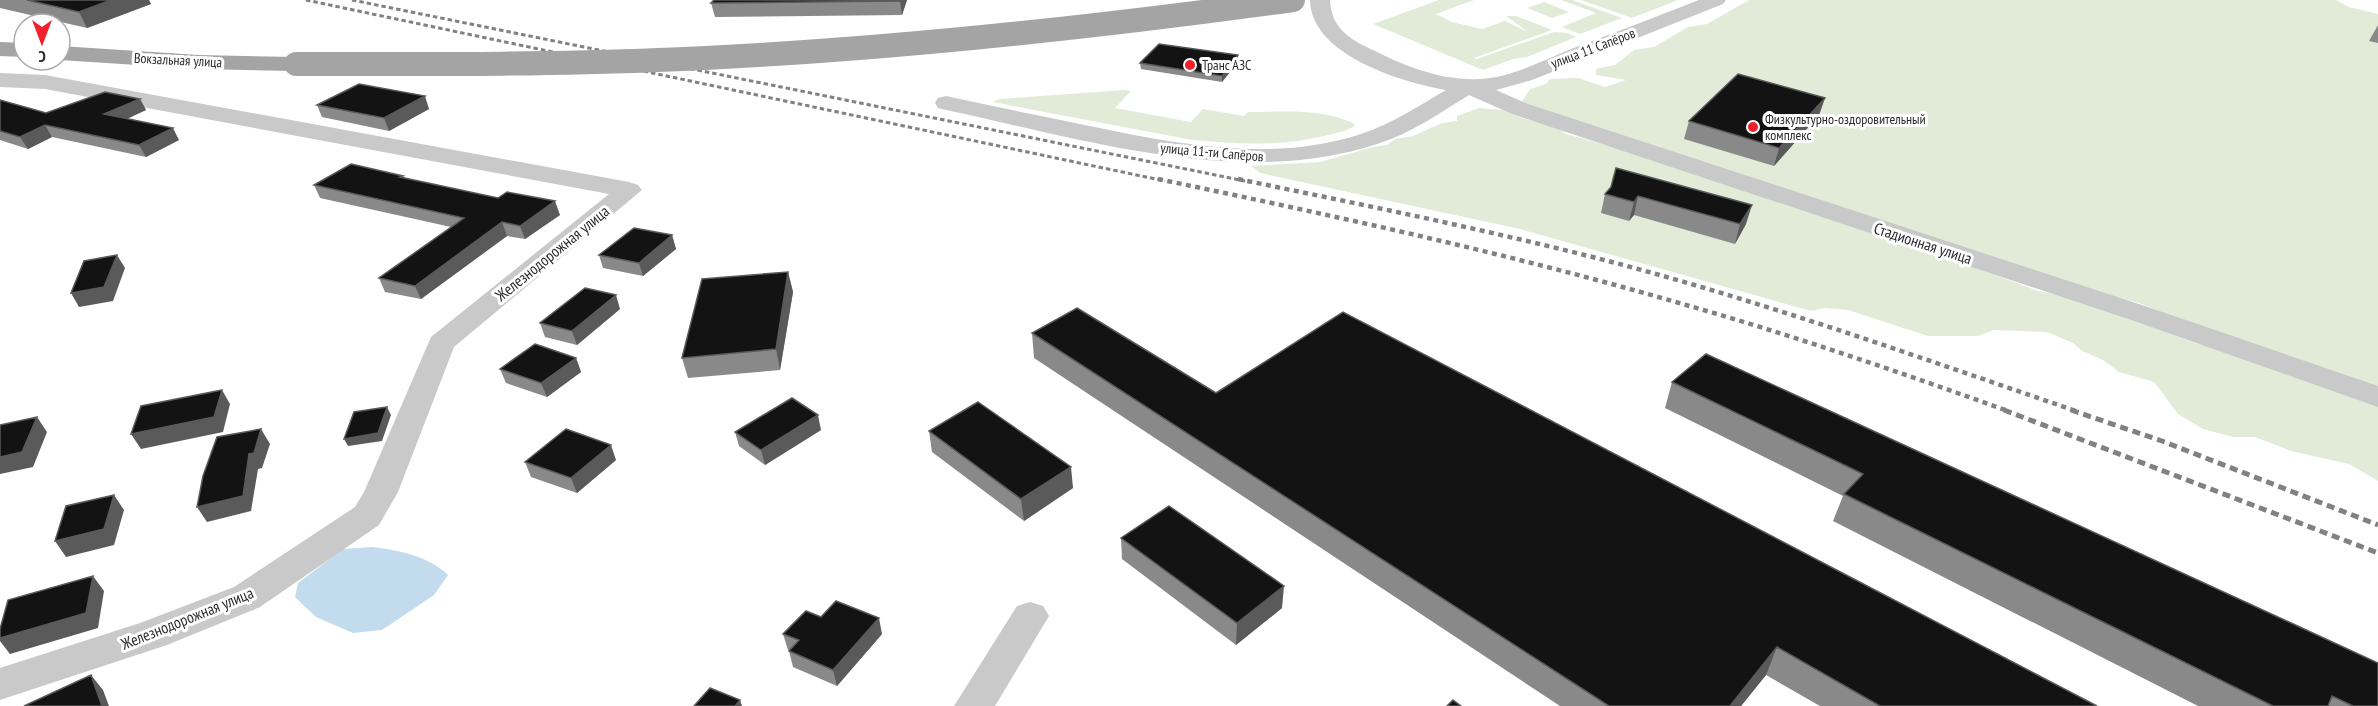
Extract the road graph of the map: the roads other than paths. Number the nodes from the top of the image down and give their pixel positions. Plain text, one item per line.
1 (1293, 0) edge
2 (1320, 0) edge
3 (1716, 0) edge
4 (72, 54) edge
5 (0, 80) edge
6 (1468, 87) junction
7 (946, 103) dead end
8 (2378, 397) edge
9 (1030, 616) dead end
10 (0, 684) edge
11 (974, 706) edge

1 - 4 main road, Вокзальная улица, bridge
2 - 6 street
3 - 6 street, улица 11 Сапёров
5 - 10 street, Железнодорожная улица
6 - 7 street, улица 11-ти Сапёров
6 - 8 street, Стадионная улица
9 - 11 street

